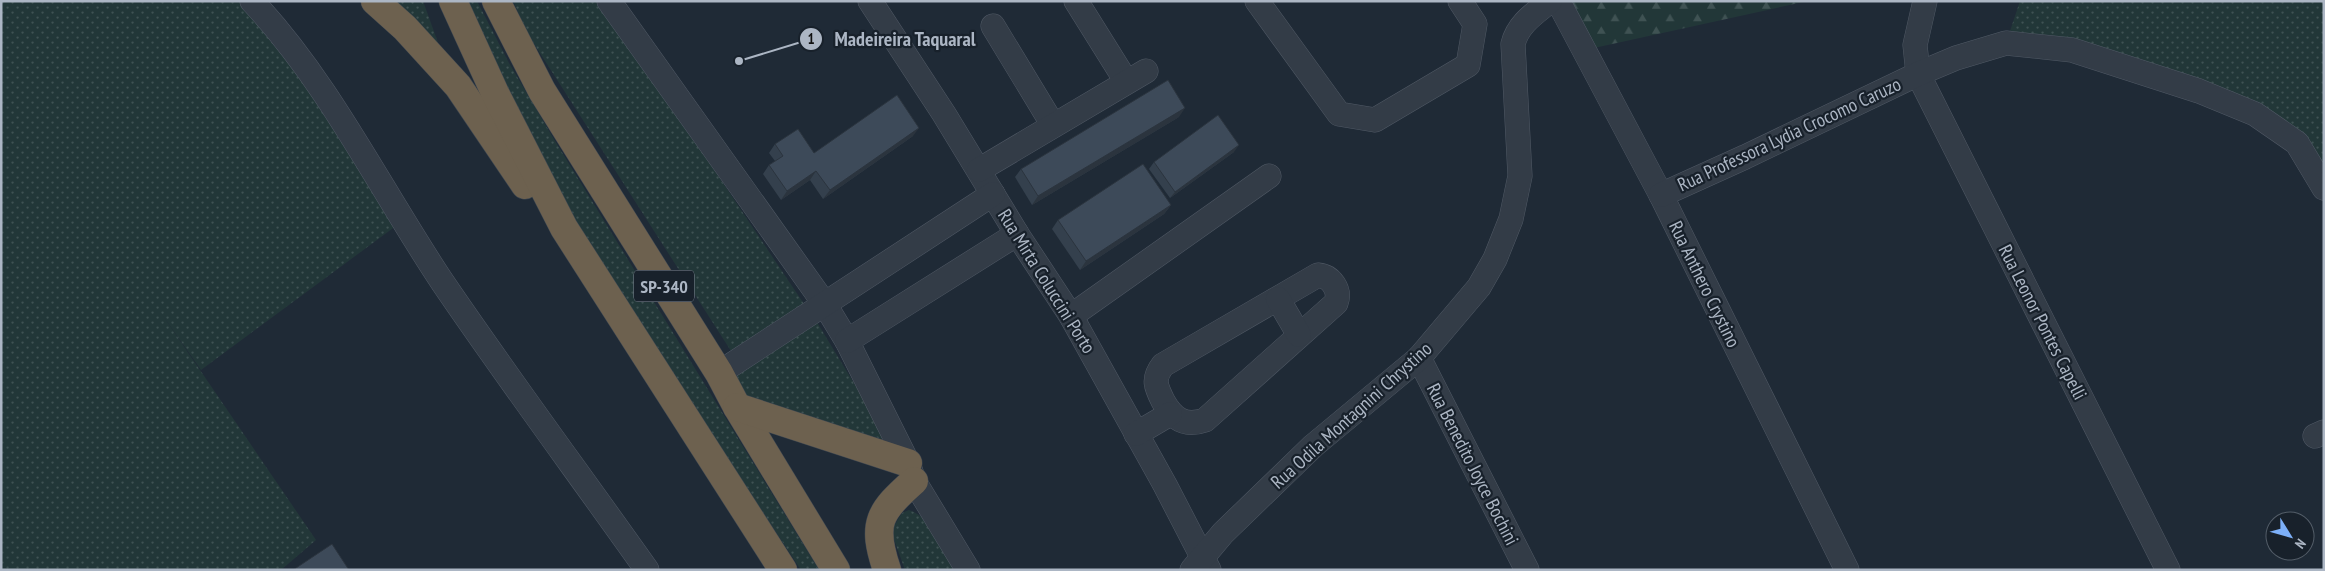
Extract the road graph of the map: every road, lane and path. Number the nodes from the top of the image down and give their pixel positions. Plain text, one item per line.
1 (252, 1) edge
2 (374, 1) edge
3 (453, 1) edge
4 (496, 1) edge
5 (608, 1) edge
6 (870, 1) edge
7 (1076, 1) edge
8 (1257, 1) edge
9 (1460, 1) edge
10 (1550, 1) edge
11 (1558, 1) edge
12 (1925, 1) edge
13 (993, 26) dead end
14 (1918, 74) junction
15 (1053, 125) junction
16 (979, 170) junction
17 (1269, 176) dead end
18 (2324, 188) edge
19 (993, 194) junction
20 (1661, 195) junction
21 (1017, 234) junction
22 (1278, 299) junction
23 (824, 303) junction
24 (1071, 316) junction
25 (621, 320) junction
26 (1299, 335) junction
27 (847, 341) junction
28 (1418, 358) junction
29 (719, 373) junction
30 (737, 407) junction
31 (1170, 414) junction
32 (1136, 434) junction
33 (911, 472) junction
34 (1201, 566) edge
35 (648, 570) edge
36 (783, 570) edge
37 (836, 570) edge
38 (887, 570) edge
39 (968, 570) edge
40 (1527, 570) edge
41 (1846, 570) edge
42 (2168, 570) edge

1 - 35 street
2 - 25 highway
3 - 25 highway, SP-340
4 - 29 highway, SP-340
5 - 23 street
6 - 16 street, Rua Mirta Coluccini Porto
7 - 15 street
8 - 9 street
10 - 28 street, Rua Odila Montagnini Chrystino
11 - 20 street, Rua Anthero Crystino
12 - 14 street
13 - 15 street
14 - 18 street, Rua Professora Lydia Crocomo Caruzo
14 - 20 street, Rua Professora Lydia Crocomo Caruzo
14 - 42 street, Rua Leonor Pontes Capelli
15 - 16 street
16 - 19 street, Rua Mirta Coluccini Porto
17 - 24 street
19 - 21 street, Rua Mirta Coluccini Porto
19 - 23 street
20 - 41 street, Rua Anthero Crystino
21 - 24 street, Rua Mirta Coluccini Porto
21 - 27 street
22 - 26 street
22 - 26 street
22 - 31 street
23 - 27 street
23 - 29 street
24 - 32 street, Rua Mirta Coluccini Porto
25 - 36 highway, SP-340
26 - 31 street
27 - 33 street
28 - 34 street, Rua Odila Montagnini Chrystino
28 - 40 street, Rua Benedito Joyce Bochini
29 - 30 highway, SP-340
30 - 33 highway
30 - 37 highway, SP-340
31 - 32 street
32 - 34 street, Rua Mirta Coluccini Porto
33 - 38 highway
33 - 39 street

